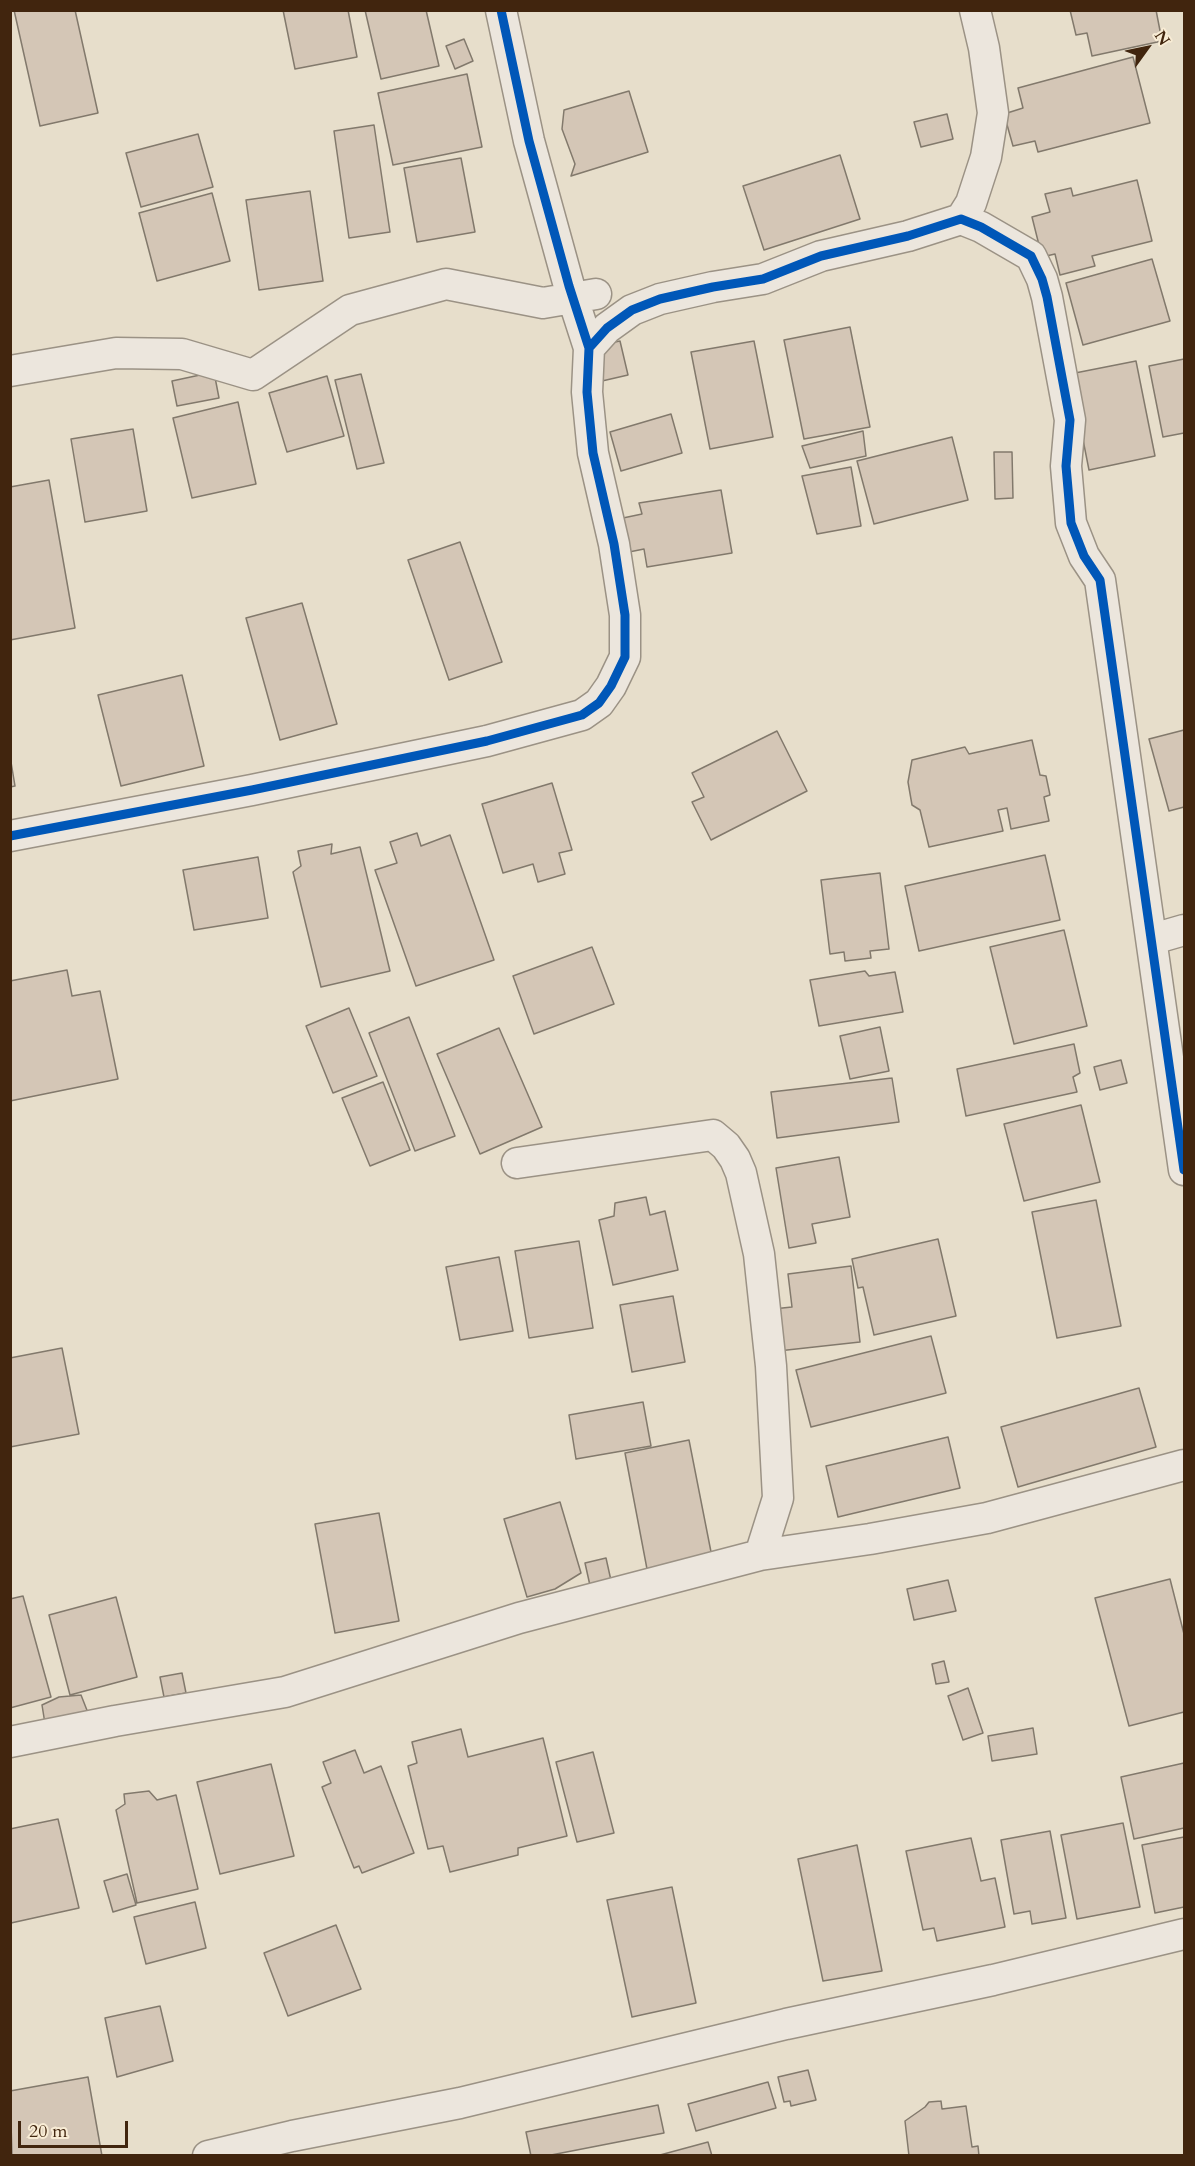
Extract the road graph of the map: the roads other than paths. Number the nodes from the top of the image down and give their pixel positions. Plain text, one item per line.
1 (501, 10) edge
2 (975, 10) edge
3 (961, 219) junction
4 (596, 294) dead end
5 (590, 348) junction
6 (10, 371) edge
7 (10, 836) edge
8 (1185, 930) edge
9 (1153, 939) junction
10 (517, 1163) dead end
11 (1185, 1170) edge
12 (1185, 1465) edge
13 (760, 1555) junction
14 (10, 1742) edge
15 (1185, 1934) edge
16 (208, 2156) edge

1 - 5 street
2 - 3 street
3 - 5 street
3 - 9 street
4 - 6 street
5 - 7 street
8 - 9 street
9 - 11 street
10 - 13 street
12 - 13 street
13 - 14 street
15 - 16 street

